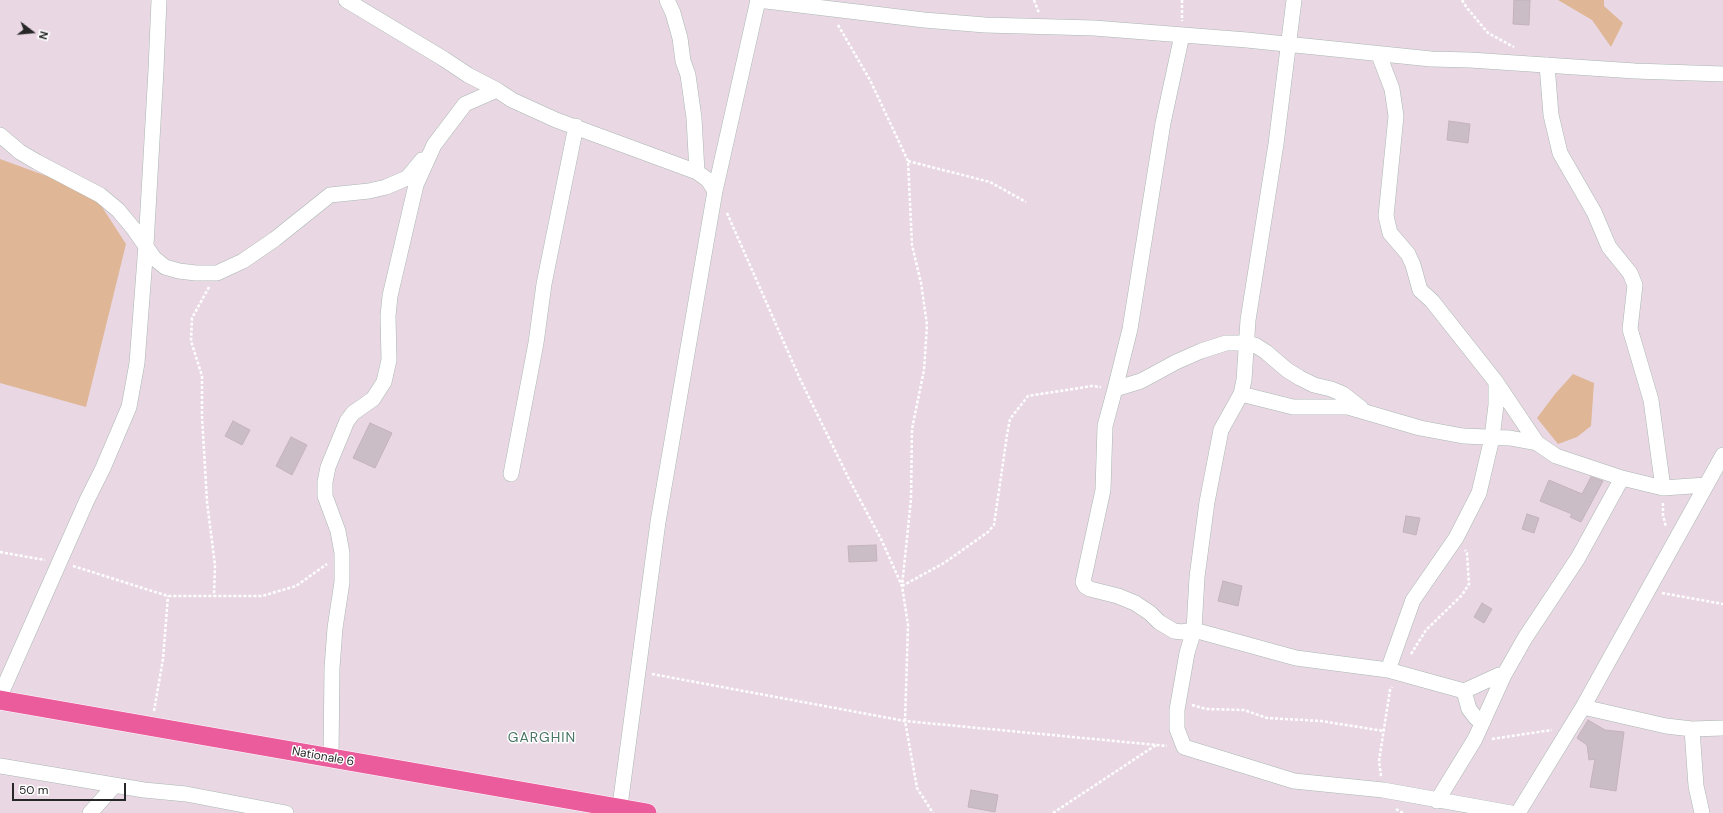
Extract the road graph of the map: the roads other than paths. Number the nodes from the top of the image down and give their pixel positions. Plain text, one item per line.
1 (159, 0) edge
2 (346, 0) edge
3 (666, 0) edge
4 (1294, 0) edge
5 (1182, 35) junction
6 (1289, 44) junction
7 (1379, 54) junction
8 (1547, 65) junction
9 (1723, 74) edge
10 (497, 90) junction
11 (576, 126) junction
12 (0, 134) edge
13 (434, 145) junction
14 (697, 172) junction
15 (715, 191) junction
16 (146, 245) junction
17 (1246, 343) junction
18 (1496, 382) junction
19 (1116, 389) junction
20 (1242, 394) junction
21 (1364, 411) junction
22 (1492, 438) junction
23 (1537, 442) junction
24 (1723, 455) edge
25 (511, 474) dead end
26 (1622, 478) junction
27 (1706, 485) junction
28 (1663, 488) junction
29 (1194, 630) junction
30 (1388, 670) junction
31 (1504, 675) junction
32 (1464, 691) junction
33 (0, 696) edge
34 (0, 700) edge
35 (1583, 707) junction
36 (1483, 722) junction
37 (1723, 728) edge
38 (1692, 729) junction
39 (331, 758) junction
40 (0, 766) edge
41 (115, 785) junction
42 (1437, 801) junction
43 (619, 811) edge
44 (90, 813) edge
45 (286, 813) edge
46 (647, 813) edge
47 (1510, 813) edge
48 (1518, 813) edge
49 (1702, 813) edge

1 - 16 street
2 - 10 street
3 - 14 street
4 - 6 street
5 - 6 street
5 - 15 street
5 - 19 street
6 - 7 street
6 - 17 street
7 - 8 street
7 - 18 street
8 - 9 street
8 - 28 street
10 - 11 street
10 - 13 street
11 - 14 street
11 - 25 street
12 - 16 street
13 - 16 street
13 - 39 street
14 - 15 street
15 - 43 street
16 - 33 street
17 - 19 street
17 - 20 street
17 - 21 street
18 - 22 street
18 - 23 street
19 - 29 street
20 - 21 street
20 - 29 street
21 - 22 street
22 - 23 street
22 - 30 street
23 - 26 street
24 - 27 street
26 - 28 street
26 - 31 street
27 - 28 street
27 - 35 street
29 - 30 street
29 - 42 street
30 - 32 street
31 - 32 street
31 - 36 street
32 - 36 street
34 - 39 main road, Nationale 6
35 - 38 street
35 - 48 street
36 - 42 street
37 - 38 street
38 - 49 street
39 - 43 main road, Nationale 6
40 - 41 street
41 - 44 street
41 - 45 street
42 - 47 street
43 - 46 main road, Nationale 6

